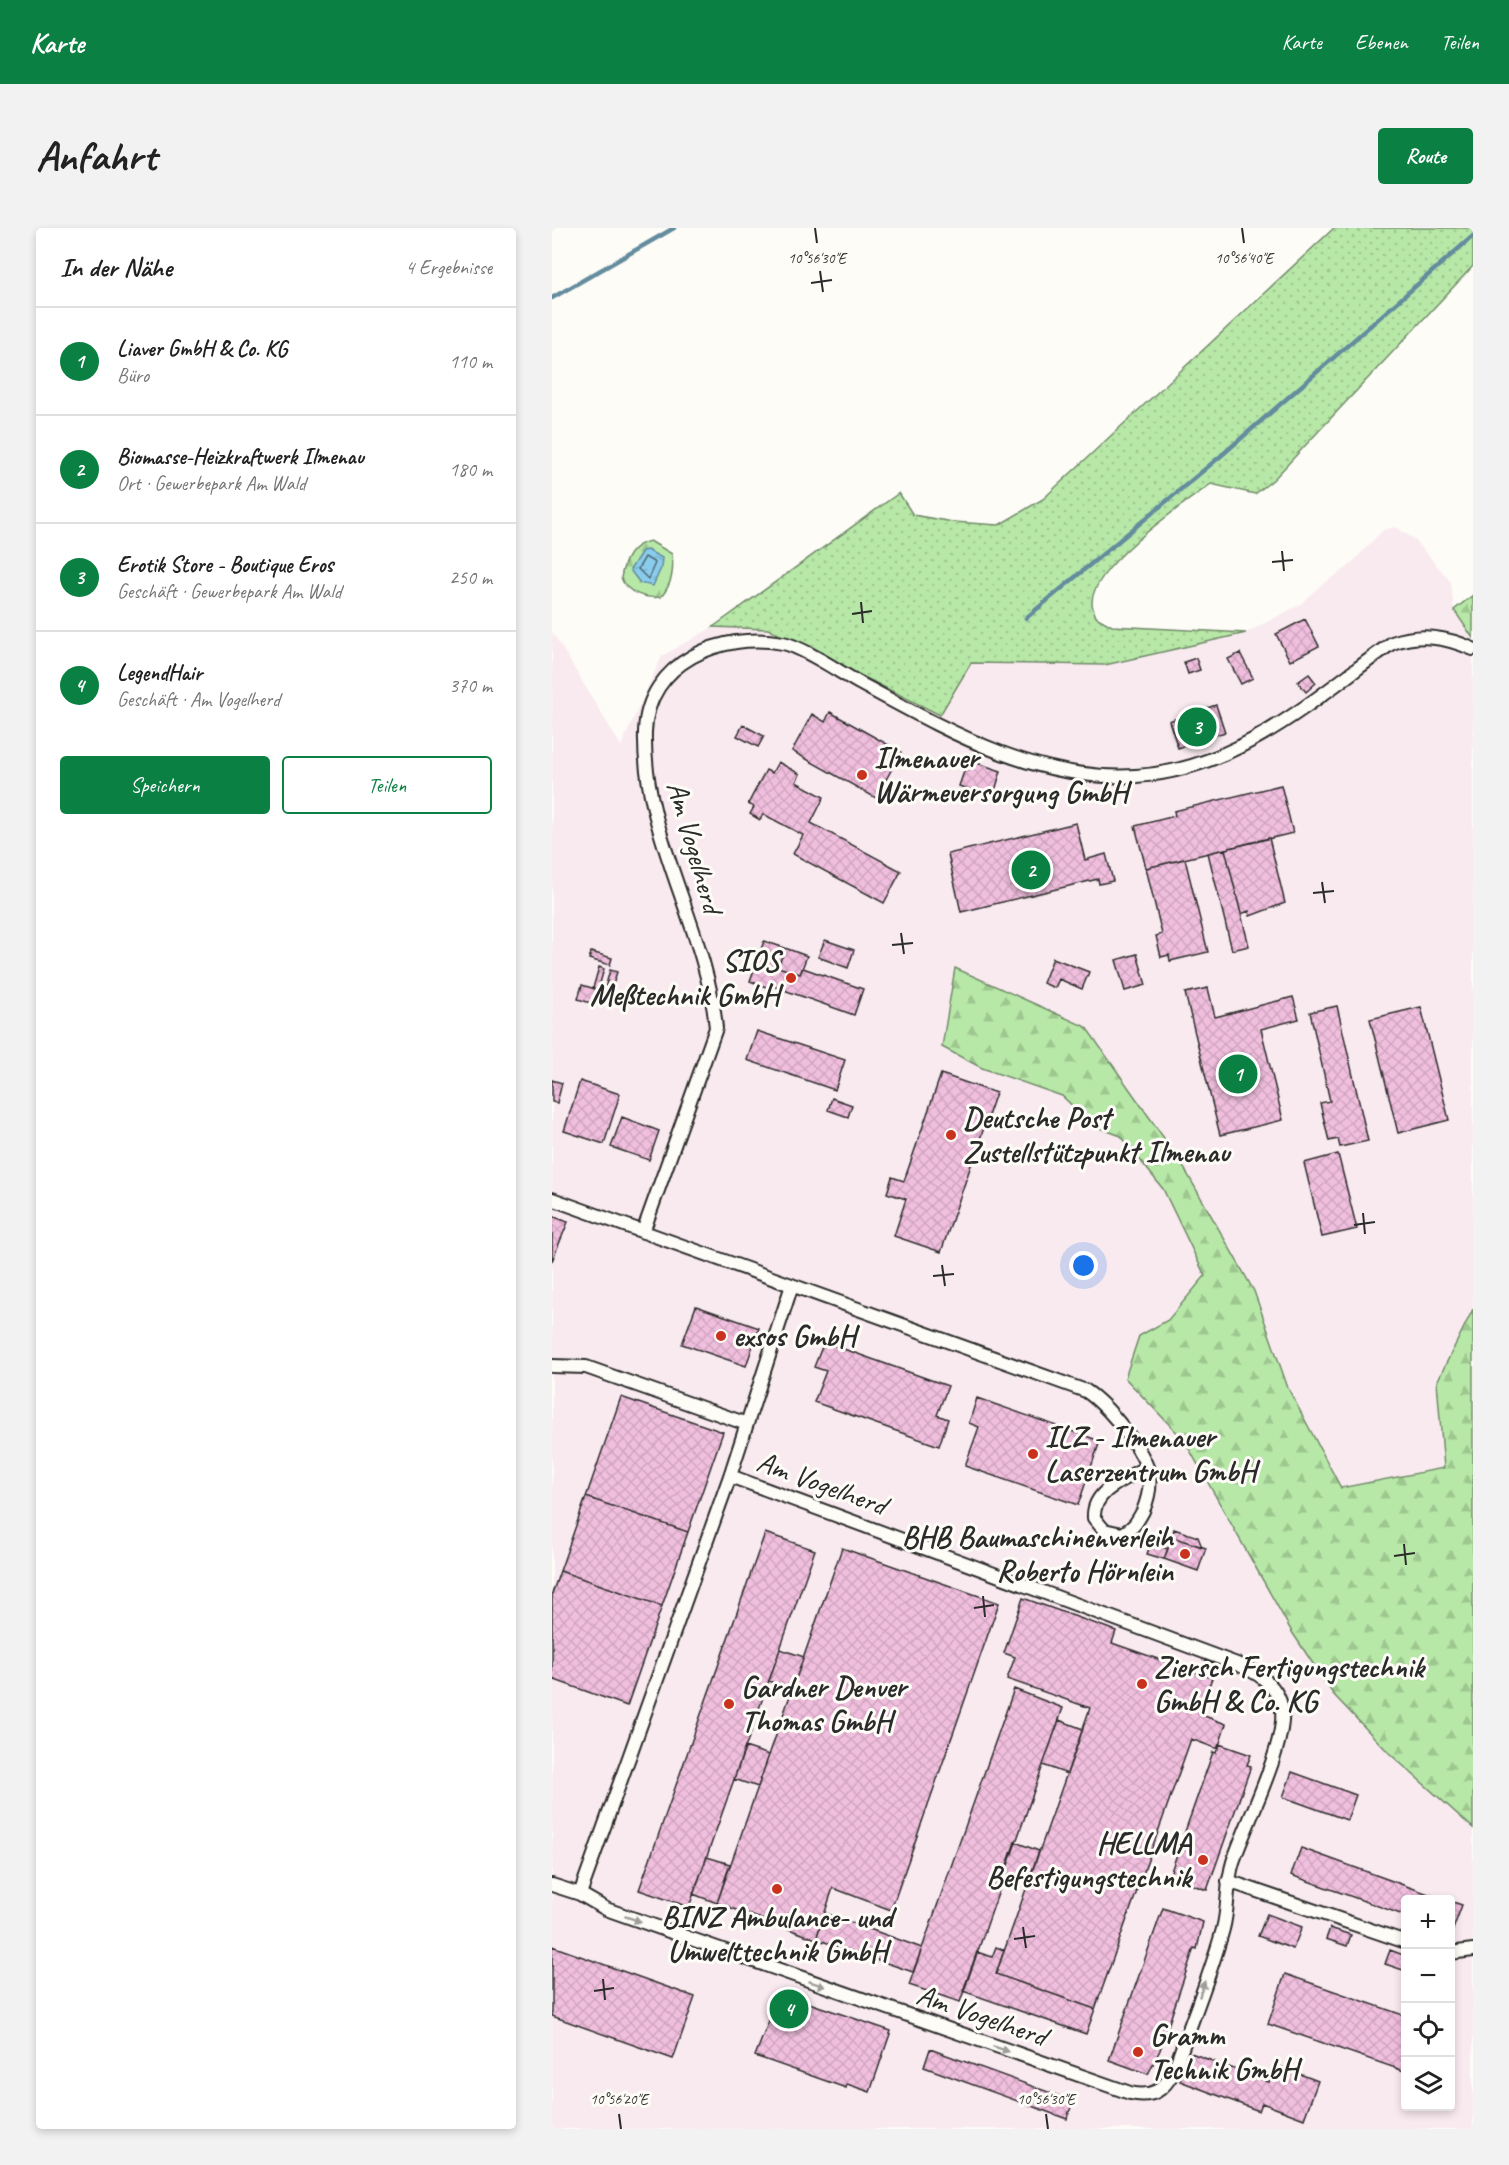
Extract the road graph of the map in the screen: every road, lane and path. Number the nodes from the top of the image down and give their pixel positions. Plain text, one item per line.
1 (1473, 650) edge
2 (552, 1199) edge
3 (643, 1232) junction
4 (792, 1285) junction
5 (552, 1366) edge
6 (747, 1424) junction
7 (1147, 1467) junction
8 (730, 1476) junction
9 (1228, 1881) junction
10 (552, 1885) edge
11 (580, 1894) junction
12 (1401, 1940) edge
13 (1473, 1950) edge
14 (1455, 1952) edge

1 - 3 street, Am Vogelherd
2 - 3 street
3 - 4 street
4 - 6 street, Am Vogelherd
4 - 7 street
5 - 6 street, Am Vogelherd
6 - 8 street, Am Vogelherd
7 - 7 street
8 - 9 street, Am Vogelherd
8 - 11 street, Am Vogelherd
11 -> 9 street, Am Vogelherd
9 - 12 street
10 - 11 street, Am Vogelherd
13 - 14 street

